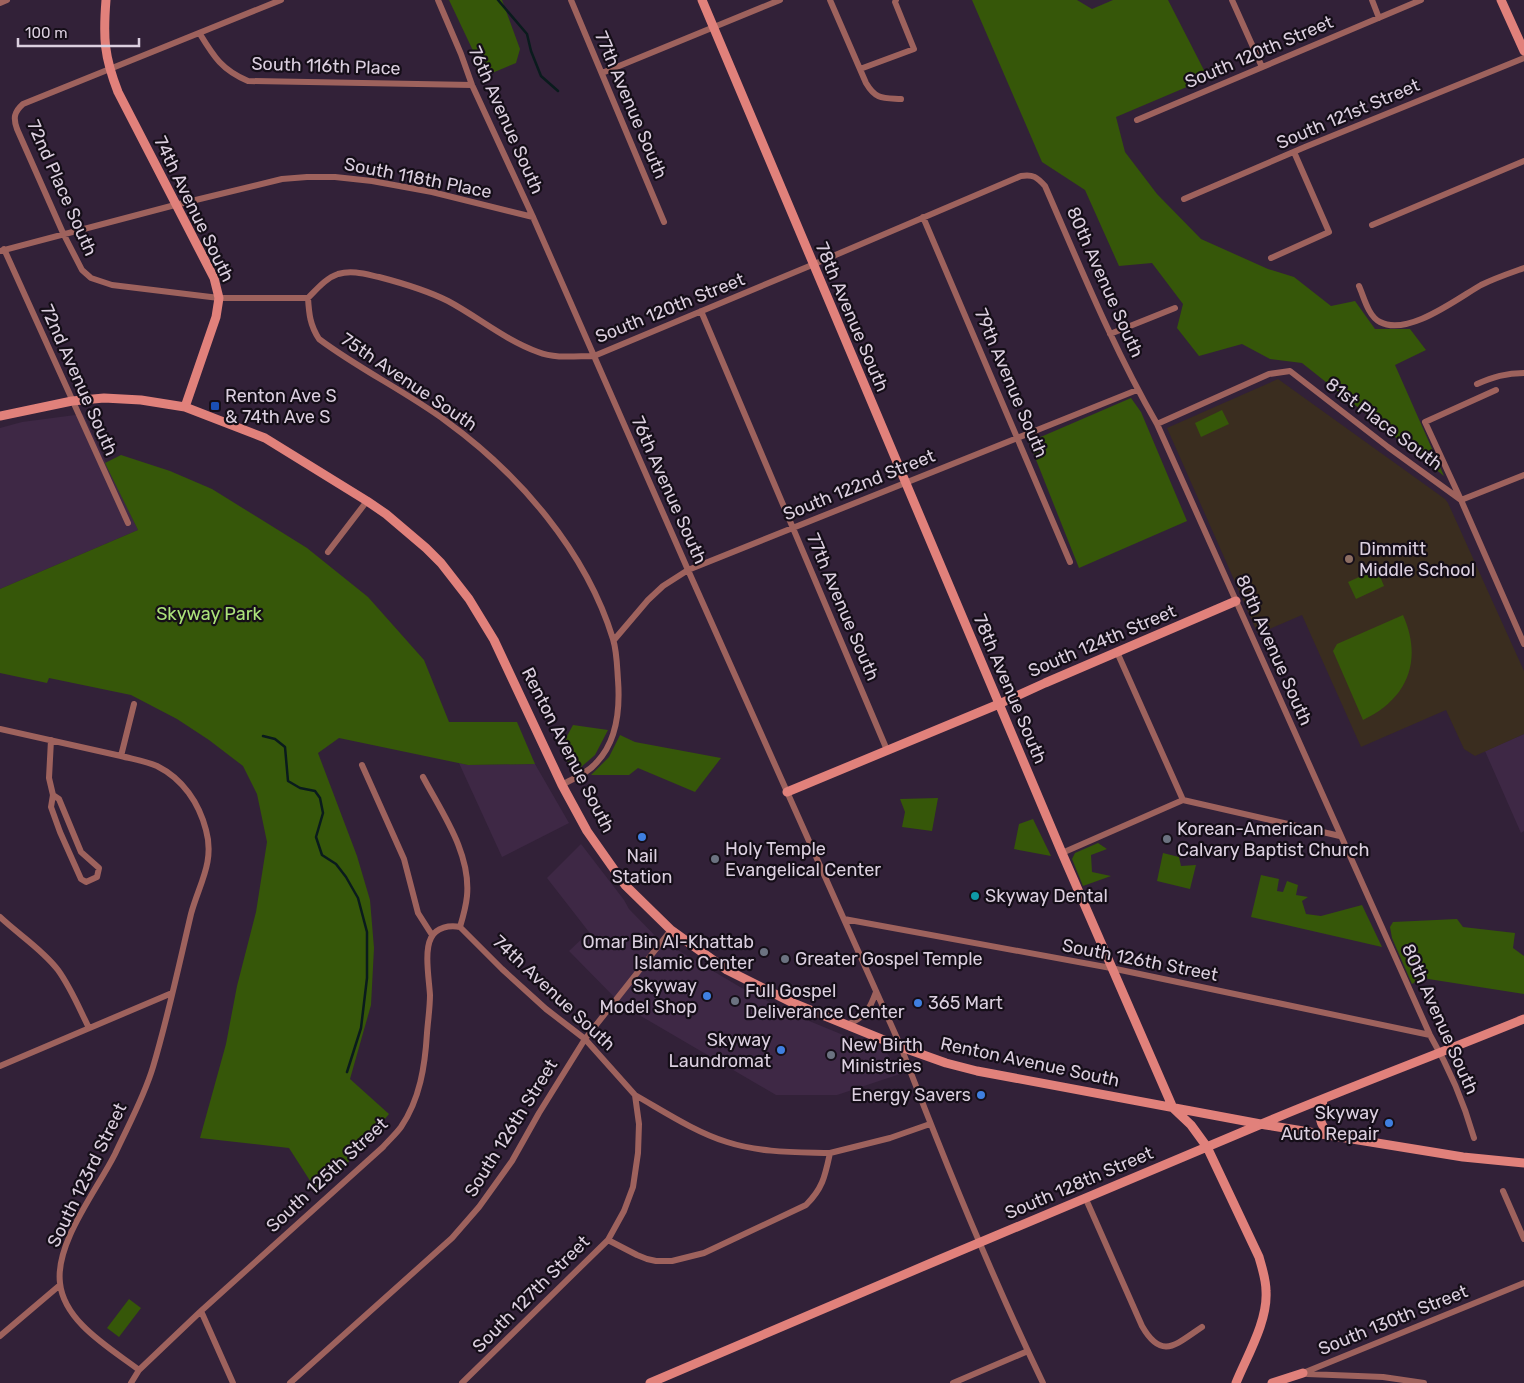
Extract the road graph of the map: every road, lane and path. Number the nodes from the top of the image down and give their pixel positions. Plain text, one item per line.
1 (106, 0) edge
2 (281, 0) edge
3 (438, 0) edge
4 (571, 0) edge
5 (702, 0) edge
6 (780, 0) edge
7 (830, 0) edge
8 (896, 0) edge
9 (1232, 0) edge
10 (1372, 0) edge
11 (1421, 0) edge
12 (1501, 0) edge
13 (1379, 18) junction
14 (714, 28) junction
15 (200, 34) junction
16 (1524, 51) edge
17 (1524, 58) edge
18 (1262, 68) junction
19 (860, 69) junction
20 (110, 70) junction
21 (602, 72) junction
22 (472, 85) junction
23 (902, 99) dead end
24 (1137, 120) dead end
25 (1294, 152) junction
26 (1524, 161) edge
27 (1038, 178) joint
28 (1184, 199) dead end
29 (175, 204) junction
30 (533, 217) junction
31 (923, 217) junction
32 (664, 222) dead end
33 (1372, 225) dead end
34 (63, 234) junction
35 (2, 250) edge
36 (1271, 258) dead end
37 (812, 265) junction
38 (1524, 268) edge
39 (1359, 286) dead end
40 (219, 298) junction
41 (308, 298) junction
42 (1175, 308) dead end
43 (701, 311) junction
44 (1110, 334) junction
45 (594, 356) junction
46 (1524, 374) edge
47 (1477, 384) dead end
48 (1137, 390) junction
49 (1496, 390) dead end
50 (72, 401) junction
51 (185, 407) junction
52 (0, 416) edge
53 (1157, 424) junction
54 (1018, 437) junction
55 (1524, 475) edge
56 (905, 483) junction
57 (1462, 500) junction
58 (367, 501) junction
59 (128, 522) dead end
60 (793, 528) junction
61 (328, 552) dead end
62 (1070, 562) dead end
63 (688, 570) junction
64 (1236, 601) junction
65 (614, 640) junction
66 (1524, 644) edge
67 (1117, 652) junction
68 (134, 704) dead end
69 (999, 704) junction
70 (0, 729) edge
71 (51, 740) junction
72 (888, 750) junction
73 (121, 756) junction
74 (362, 764) dead end
75 (423, 777) dead end
76 (562, 785) junction
77 (787, 792) junction
78 (52, 795) junction
79 (1183, 800) junction
80 (1340, 836) junction
81 (1062, 853) junction
82 (0, 917) edge
83 (844, 919) junction
84 (460, 926) junction
85 (671, 930) junction
86 (432, 935) junction
87 (1111, 968) junction
88 (876, 992) junction
89 (172, 993) junction
90 (1524, 1018) edge
91 (847, 1025) junction
92 (89, 1028) junction
93 (1430, 1035) junction
94 (585, 1039) junction
95 (901, 1047) junction
96 (1441, 1054) junction
97 (0, 1066) edge
98 (635, 1095) junction
99 (1323, 1100) junction
100 (1173, 1108) junction
101 (930, 1124) junction
102 (1260, 1124) junction
103 (1330, 1136) junction
104 (1474, 1138) dead end
105 (1207, 1147) junction
106 (830, 1152) junction
107 (1524, 1163) edge
108 (1503, 1191) dead end
109 (1085, 1198) junction
110 (1524, 1239) edge
111 (608, 1240) junction
112 (980, 1242) junction
113 (1524, 1283) edge
114 (60, 1285) junction
115 (201, 1311) junction
116 (1202, 1327) dead end
117 (0, 1336) edge
118 (1028, 1352) junction
119 (139, 1370) junction
120 (1303, 1374) junction
121 (131, 1383) edge
122 (233, 1383) edge
123 (290, 1383) edge
124 (462, 1383) edge
125 (650, 1383) edge
126 (953, 1383) edge
127 (1043, 1383) edge
128 (1236, 1383) edge
129 (1272, 1383) edge
130 (1424, 1383) edge

1 - 20 street, 74th Avenue South
2 - 15 street
3 - 22 street, 76th Avenue South
4 - 21 street, 77th Avenue South
5 - 14 street, 78th Avenue South
6 - 14 street
7 - 19 street
8 - 19 street
9 - 18 street
10 - 13 street
11 - 13 street, South 120th Street
12 - 16 street
13 - 18 street, South 120th Street
14 - 21 street
14 - 37 street, 78th Avenue South
15 - 20 street
15 - 22 street, South 116th Place
17 - 25 street, South 121st Street
18 - 24 street, South 120th Street
19 - 23 street
20 - 29 street, 74th Avenue South
20 - 34 street, 72nd Place South
21 - 32 street, 77th Avenue South
22 - 30 street, 76th Avenue South
25 - 28 street, South 121st Street
25 - 36 street
26 - 33 street
27 - 31 street, South 120th Street
27 - 44 street, 80th Avenue South
29 - 30 street, South 118th Place
29 - 34 street, South 118th Place
29 - 40 street, 74th Avenue South
30 - 45 street, 76th Avenue South
31 - 37 street, South 120th Street
31 - 54 street, 79th Avenue South
34 - 35 street
34 - 40 street, 72nd Place South
35 - 50 street, 72nd Avenue South
37 - 43 street, South 120th Street
37 - 56 street, 78th Avenue South
38 - 39 street
40 - 41 street
40 - 51 street, 74th Avenue South
41 - 45 street, South 120th Street
41 - 65 street, 75th Avenue South
42 - 44 street
43 - 45 street, South 120th Street
43 - 60 street, 77th Avenue South
44 - 48 street, 80th Avenue South
45 - 63 street, 76th Avenue South
46 - 47 street
48 - 53 street, 80th Avenue South
48 - 54 street, South 122nd Street
49 - 57 street
50 - 51 street, Renton Avenue South
50 - 52 street, Renton Avenue South
50 - 59 street, 72nd Avenue South
51 - 58 street, Renton Avenue South
53 - 57 street, 81st Place South
53 - 64 street, 80th Avenue South
54 - 56 street, South 122nd Street
54 - 62 street, 79th Avenue South
55 - 57 street
56 - 60 street, South 122nd Street
56 - 69 street, 78th Avenue South
57 - 66 street
58 - 61 street
58 - 76 street, Renton Avenue South
60 - 63 street, South 122nd Street
60 - 72 street, 77th Avenue South
63 - 65 street, South 122nd Street
63 - 77 street, 76th Avenue South
64 - 67 street, South 124th Street
64 - 80 street, 80th Avenue South
65 - 76 street, 75th Avenue South
67 - 69 street, South 124th Street
67 - 79 street
68 - 73 street
69 - 72 street, South 124th Street
69 - 81 street, 78th Avenue South
70 - 71 street, South 123rd Street
71 - 73 street, South 123rd Street
71 - 78 street
72 - 77 street, South 124th Street
73 - 89 street, South 123rd Street
74 - 86 street
75 - 84 street
76 - 85 street, Renton Avenue South
77 - 83 street, 76th Avenue South
78 - 78 street
79 - 80 street
79 - 81 street
80 - 93 street, 80th Avenue South
81 - 87 street, 78th Avenue South
82 - 92 street
83 - 87 street, South 126th Street
83 - 88 street, 76th Avenue South
84 - 86 street
84 - 94 street, 74th Avenue South
85 - 91 street, Renton Avenue South
85 - 94 street, South 126th Street
86 - 115 street, South 125th Street
87 - 93 street, South 126th Street
87 - 100 street, 78th Avenue South
88 - 91 street
88 - 95 street, 76th Avenue South
89 - 92 street
89 - 114 street, South 123rd Street
90 - 96 street, South 128th Street
91 - 95 street, Renton Avenue South
92 - 97 street
93 - 96 street, 80th Avenue South
94 - 98 street, 74th Avenue South
94 - 123 street, South 126th Street
95 - 100 street, Renton Avenue South
95 - 101 street, 76th Avenue South
96 - 99 street, South 128th Street
96 - 104 street, 80th Avenue South
98 - 106 street, 74th Avenue South
98 - 111 street
99 - 102 street, South 128th Street
99 - 103 street
100 - 102 street, Renton Avenue South
100 - 105 street, 78th Avenue South
101 - 106 street
101 - 112 street, 76th Avenue South
102 - 103 street, Renton Avenue South
102 - 105 street, South 128th Street
103 - 107 street, Renton Avenue South
105 - 109 street, South 128th Street
105 - 128 street, 78th Avenue South
106 - 111 street, South 127th Street
108 - 110 street
109 - 112 street, South 128th Street
109 - 116 street
111 - 124 street, South 127th Street
112 - 118 street, 76th Avenue South
112 - 125 street, South 128th Street
113 - 120 street, South 130th Street
114 - 117 street
114 - 119 street, South 123rd Street
115 - 119 street, South 125th Street
115 - 122 street
118 - 126 street
118 - 127 street, 76th Avenue South
119 - 121 street, South 125th Street
120 - 129 street, South 130th Street
120 - 130 street

